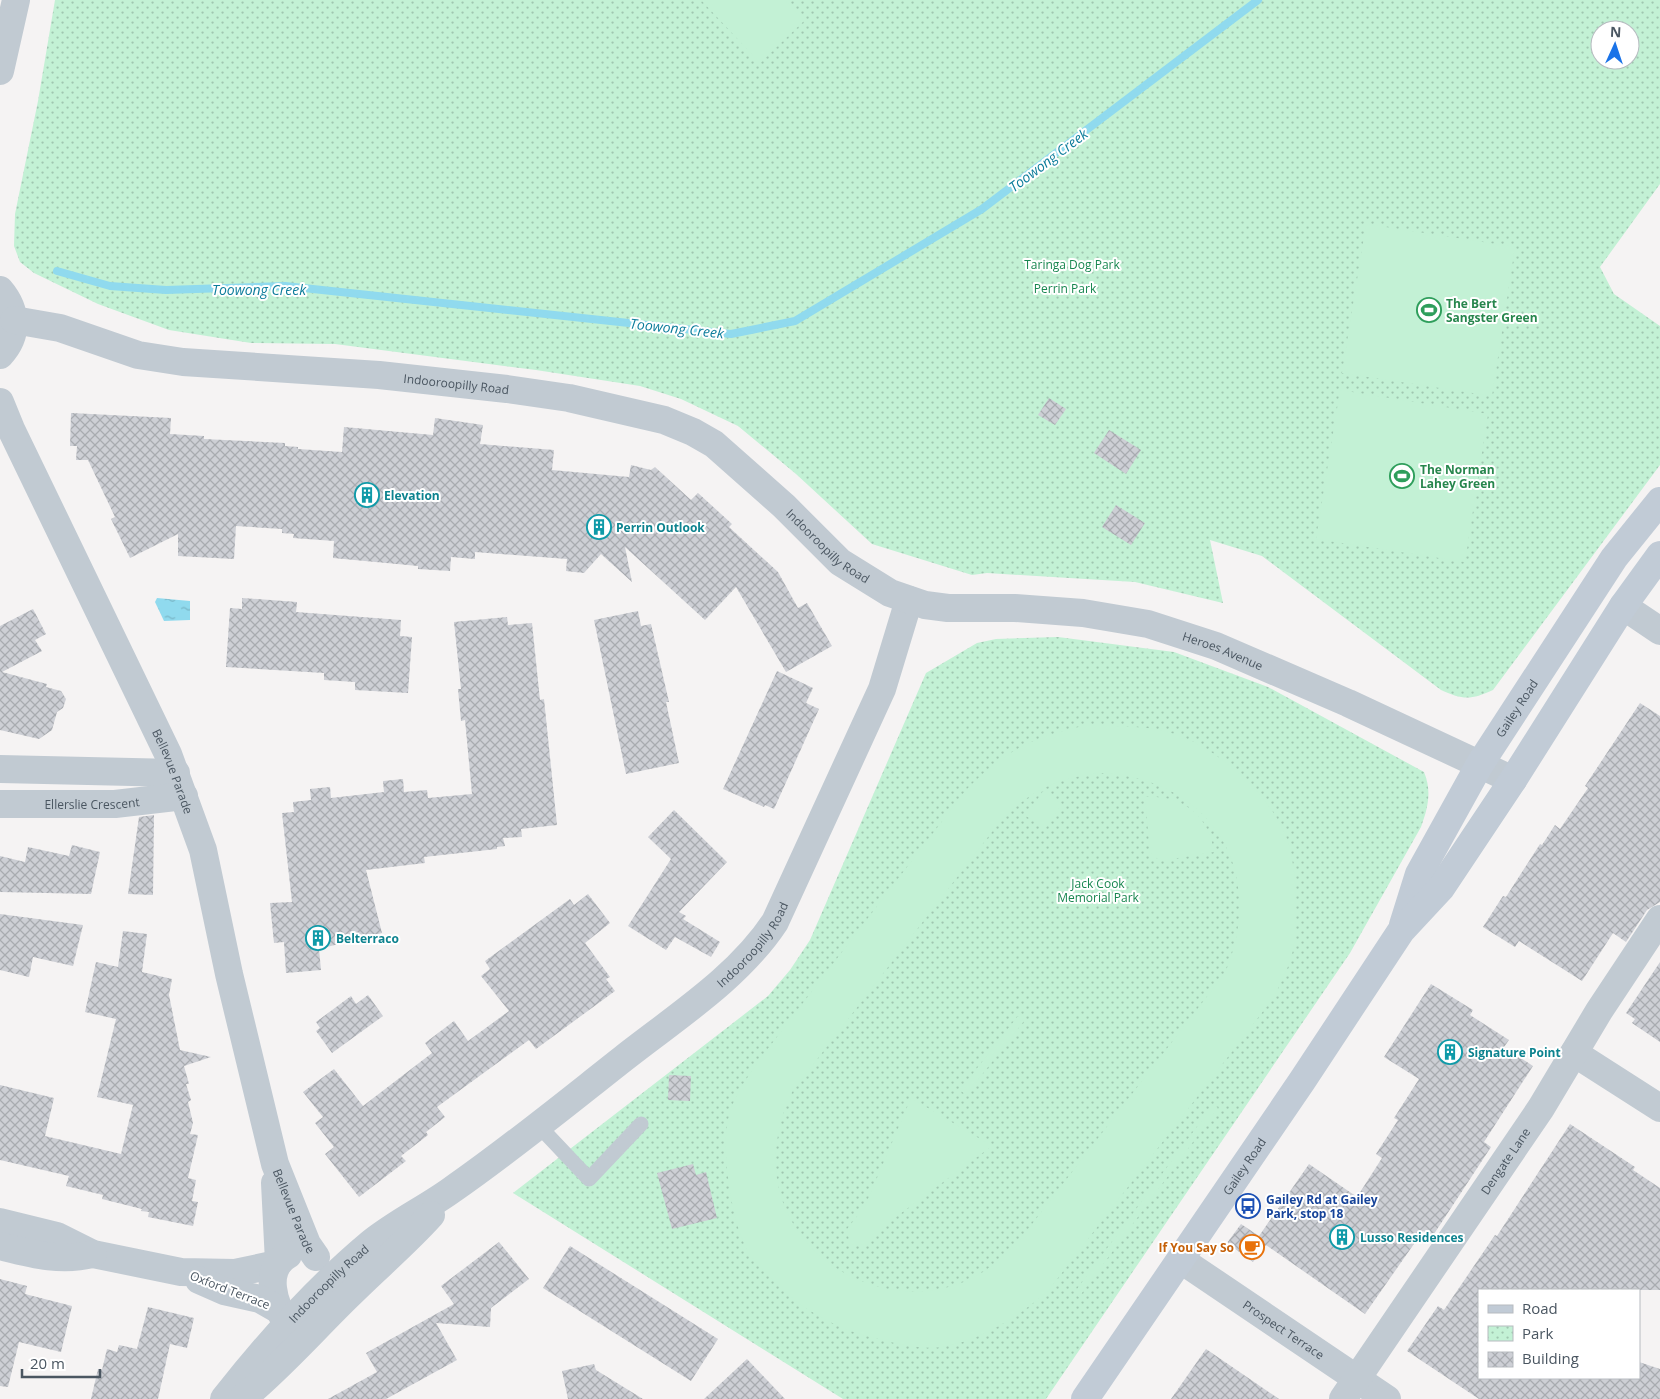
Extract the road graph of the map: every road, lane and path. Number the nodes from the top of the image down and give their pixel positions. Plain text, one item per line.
1 (16, 0) edge
2 (0, 71) edge
3 (0, 290) edge
4 (14, 320) junction
5 (0, 355) edge
6 (0, 402) edge
7 (1660, 501) edge
8 (1660, 555) edge
9 (909, 600) junction
10 (1623, 606) junction
11 (1660, 631) edge
12 (1480, 764) junction
13 (0, 769) edge
14 (1513, 780) junction
15 (180, 785) junction
16 (0, 804) edge
17 (1660, 919) edge
18 (1401, 931) junction
19 (1574, 1053) junction
20 (1660, 1108) edge
21 (641, 1124) dead end
22 (538, 1125) junction
23 (275, 1164) junction
24 (454, 1189) junction
25 (0, 1222) edge
26 (0, 1246) edge
27 (93, 1254) junction
28 (316, 1256) junction
29 (1181, 1260) junction
30 (278, 1263) junction
31 (341, 1269) junction
32 (181, 1272) junction
33 (332, 1311) junction
34 (283, 1317) junction
35 (1350, 1389) edge
36 (224, 1399) edge
37 (242, 1399) edge
38 (1085, 1399) edge
39 (1387, 1399) edge

1 - 2 street
3 - 4 street
4 - 5 street
4 - 9 street, Indooroopilly Road
6 - 15 street, Bellevue Parade
7 - 12 main road, Gailey Road
8 - 10 main road, Gailey Road
9 - 12 street, Heroes Avenue
9 - 22 street, Indooroopilly Road
10 - 11 street
10 - 14 main road, Gailey Road
12 - 14 street, Heroes Avenue
12 - 18 main road, Gailey Road
13 - 15 street
14 - 18 main road, Gailey Road
15 - 16 street, Ellerslie Crescent
15 - 23 street, Bellevue Parade
17 - 19 street, Dengate Lane
18 - 29 main road, Gailey Road
19 - 20 street
19 - 35 street, Dengate Lane
21 - 22 lane
22 - 24 street, Indooroopilly Road
23 - 28 street, Bellevue Parade
23 - 30 street, Bellevue Parade
24 - 31 street, Indooroopilly Road
24 - 33 street, Indooroopilly Road
25 - 27 street, Oxford Terrace
26 - 27 street, Oxford Terrace
27 - 32 street, Oxford Terrace
28 - 30 street, Oxford Terrace
28 - 31 street
29 - 35 street, Prospect Terrace
29 - 38 main road, Gailey Road
30 - 32 street, Oxford Terrace
30 - 34 street, Bellevue Parade
31 - 33 street
31 - 34 street, Indooroopilly Road
32 - 34 street, Oxford Terrace
33 - 34 street
33 - 37 street, Indooroopilly Road
34 - 36 street, Indooroopilly Road
35 - 39 street, Prospect Terrace

